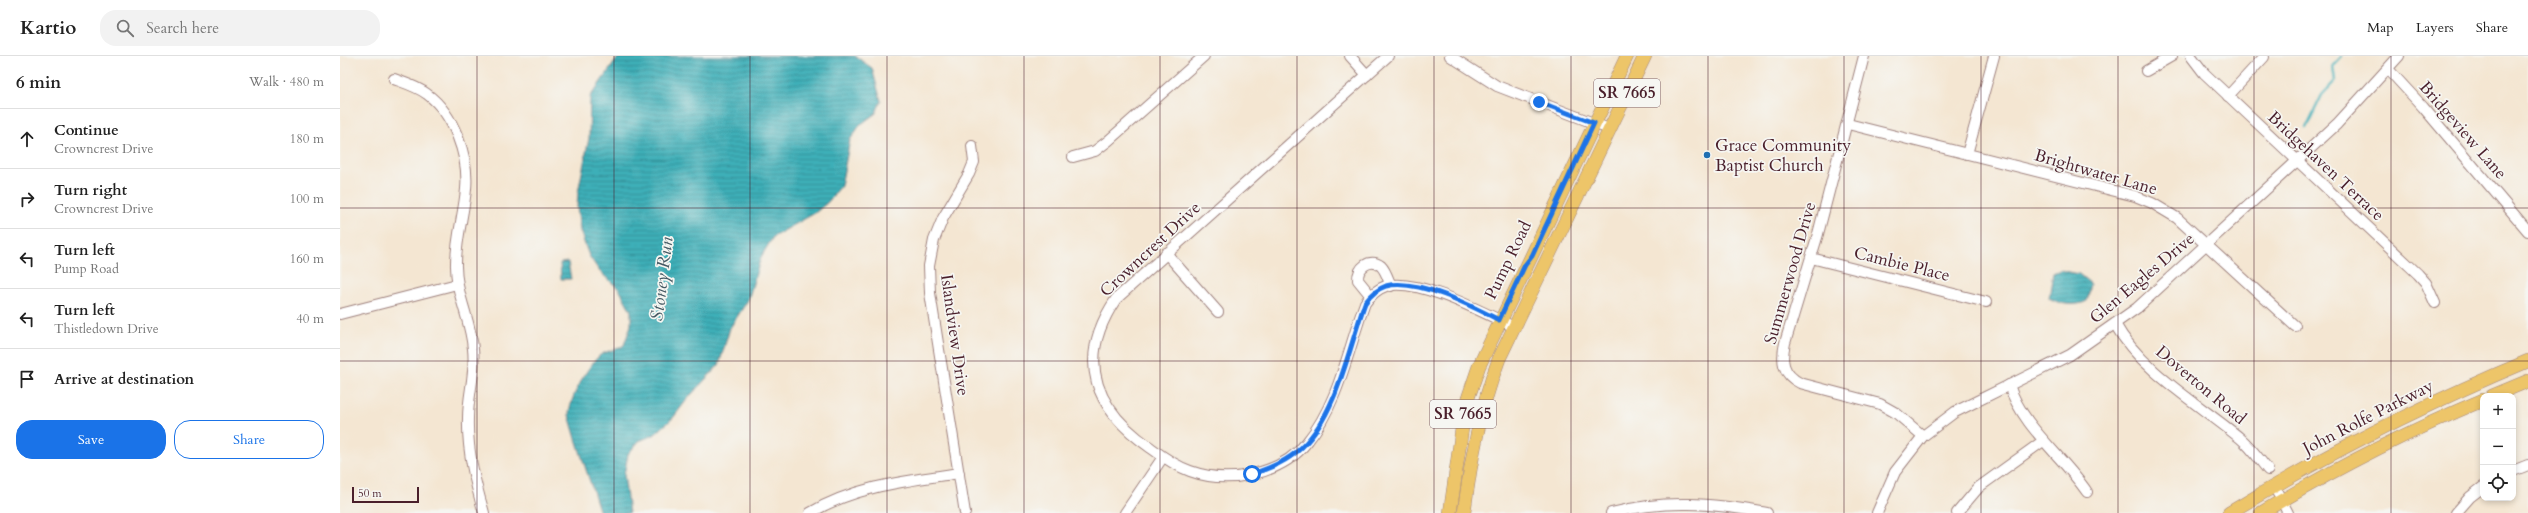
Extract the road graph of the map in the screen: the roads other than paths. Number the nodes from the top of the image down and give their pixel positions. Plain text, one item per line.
1 (1204, 56) edge
2 (1350, 56) edge
3 (1388, 56) edge
4 (1450, 56) edge
5 (1626, 56) edge
6 (1645, 56) edge
7 (1864, 56) edge
8 (1994, 56) edge
9 (2172, 56) edge
10 (2191, 56) edge
11 (2399, 56) edge
12 (2264, 57) dead end
13 (2388, 69) junction
14 (2146, 71) dead end
15 (1367, 75) junction
16 (394, 79) dead end
17 (2228, 96) junction
18 (1594, 123) junction
19 (1848, 124) junction
20 (1610, 130) junction
21 (972, 146) dead end
22 (1967, 154) junction
23 (1074, 158) dead end
24 (2297, 161) junction
25 (2528, 231) edge
26 (2206, 245) junction
27 (1166, 253) junction
28 (1811, 258) junction
29 (457, 284) junction
30 (1391, 286) junction
31 (1371, 296) junction
32 (1986, 302) dead end
33 (2435, 303) dead end
34 (1218, 312) dead end
35 (340, 314) edge
36 (1499, 320) junction
37 (2115, 324) junction
38 (2295, 326) dead end
39 (1514, 327) junction
40 (2528, 361) edge
41 (2528, 381) edge
42 (2009, 385) junction
43 (2499, 393) edge
44 (2480, 401) edge
45 (1924, 436) junction
46 (2043, 441) junction
47 (1163, 457) junction
48 (2528, 464) edge
49 (2268, 470) dead end
50 (2516, 470) edge
51 (958, 473) junction
52 (2274, 486) junction
53 (2480, 489) edge
54 (2087, 492) dead end
55 (2281, 501) junction
56 (484, 513) edge
57 (810, 513) edge
58 (965, 513) edge
59 (1125, 513) edge
60 (1450, 513) edge
61 (1464, 513) edge
62 (1610, 513) edge
63 (1768, 513) edge
64 (1876, 513) edge
65 (1957, 513) edge
66 (2229, 513) edge
67 (2261, 513) edge
68 (2288, 513) edge
69 (2456, 513) edge

1 - 23 street
2 - 15 street
3 - 15 street, Crowncrest Drive
4 - 18 street
5 - 18 main road, Pump Road / SR 7665
6 - 20 main road, Pump Road / SR 7665
7 - 19 street, Summerwood Drive
8 - 22 street
9 - 14 street
10 - 17 street, Bridgehaven Terrace
11 - 13 street, Glen Eagles Drive
12 - 17 street
13 - 24 street, Glen Eagles Drive
13 - 25 street, Bridgeview Lane
15 - 27 street, Crowncrest Drive
16 - 29 street
17 - 24 street, Bridgehaven Terrace
18 - 20 street
18 - 36 main road, Pump Road / SR 7665
19 - 22 street, Brightwater Lane
19 - 28 street, Summerwood Drive
20 - 39 main road, Pump Road / SR 7665
21 - 51 street, Islandview Drive
22 - 26 street, Brightwater Lane
24 - 26 street, Glen Eagles Drive
24 - 33 street, Bridgehaven Terrace
26 - 37 street, Glen Eagles Drive
26 - 38 street, Brightwater Lane
27 - 34 street
27 - 47 street, Crowncrest Drive
28 - 32 street, Cambie Place
28 - 45 street, Summerwood Drive
29 - 35 street
29 - 56 street
30 - 31 street
30 - 31 street
30 - 36 street
31 - 47 street, Crowncrest Drive
36 - 39 street
36 - 60 main road, Pump Road / SR 7665
37 - 42 street, Glen Eagles Drive
37 - 49 street, Doverton Road
39 - 61 main road, Pump Road / SR 7665
40 - 52 main road, John Rolfe Parkway
41 - 43 main road
42 - 45 street, Glen Eagles Drive
42 - 46 street
44 - 55 main road, John Rolfe Parkway
45 - 64 street, Glen Eagles Drive
46 - 54 street
46 - 65 street
47 - 59 street
48 - 50 street
51 - 57 street
51 - 58 street, Islandview Drive
52 - 55 street
52 - 66 main road, John Rolfe Parkway
53 - 69 street
55 - 67 main road, John Rolfe Parkway
55 - 68 street
62 - 63 street

